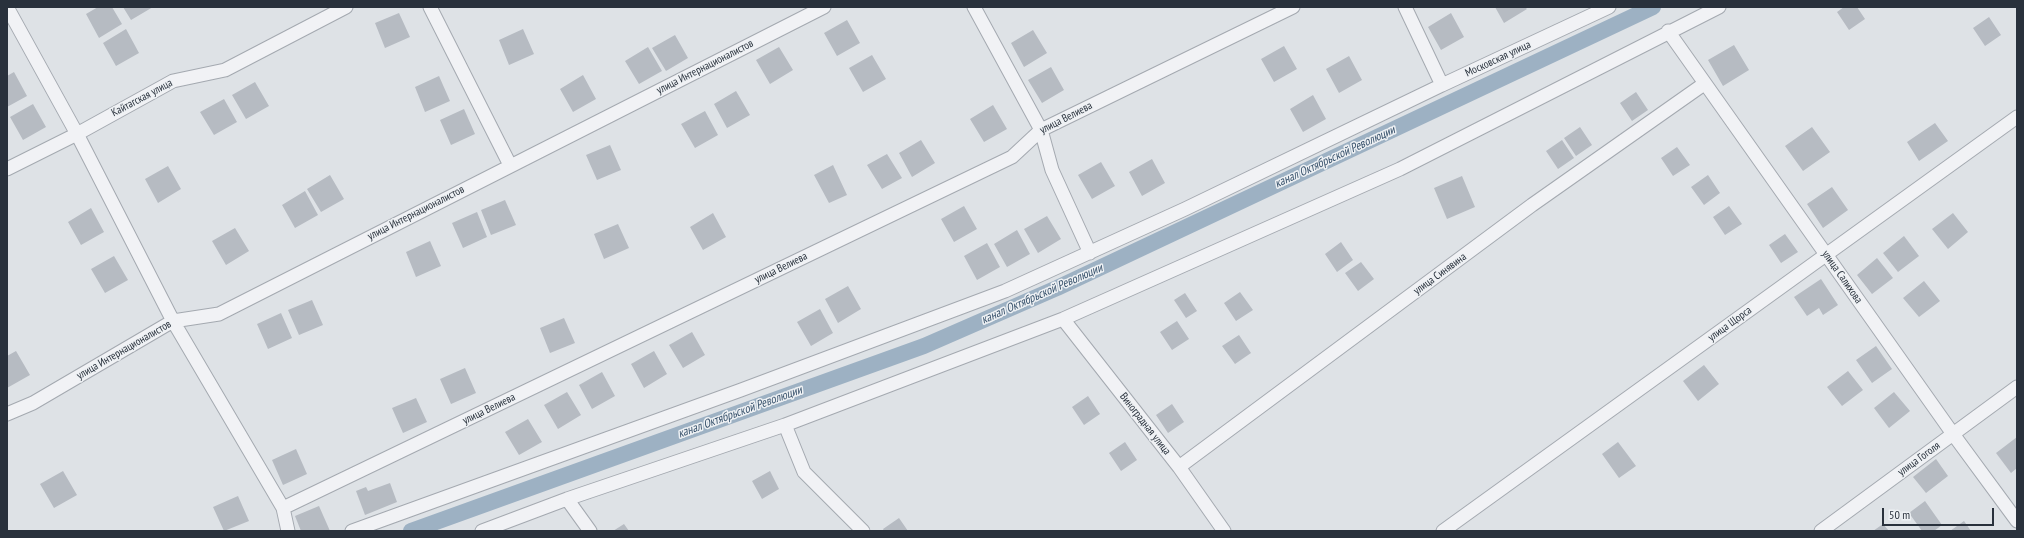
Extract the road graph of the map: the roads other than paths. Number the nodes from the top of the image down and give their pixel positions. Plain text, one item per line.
1 (7, 7) edge
2 (346, 7) edge
3 (430, 7) edge
4 (824, 7) edge
5 (974, 7) edge
6 (1293, 7) edge
7 (1405, 7) edge
8 (1609, 7) edge
9 (1719, 7) edge
10 (1668, 32) junction
11 (1704, 84) junction
12 (1442, 85) junction
13 (2017, 117) edge
14 (1041, 130) junction
15 (77, 134) junction
16 (510, 165) junction
17 (7, 169) edge
18 (1090, 253) junction
19 (1826, 254) junction
20 (1063, 319) junction
21 (174, 321) junction
22 (2017, 387) edge
23 (7, 414) edge
24 (785, 426) junction
25 (1953, 434) junction
26 (1178, 467) junction
27 (567, 499) junction
28 (283, 508) junction
29 (2017, 521) edge
30 (288, 531) edge
31 (352, 531) edge
32 (482, 531) edge
33 (590, 531) edge
34 (863, 531) edge
35 (1224, 531) edge
36 (1443, 531) edge
37 (1821, 531) edge

1 - 15 street
2 - 15 street, Кайтагская улица
3 - 16 street
4 - 16 street, улица Интернационалистов
5 - 14 street
6 - 14 street, улица Велиева
7 - 12 street
8 - 12 street, Московская улица
9 - 10 street
10 - 11 street, улица Салихова
10 - 20 street
11 - 19 street, улица Салихова
11 - 26 street, улица Синявина
12 - 18 street, Московская улица
13 - 19 street, улица Щорса
14 - 18 street
14 - 28 street, улица Велиева
15 - 17 street, Кайтагская улица
15 - 21 street
16 - 21 street, улица Интернационалистов
18 - 31 street, Московская улица
19 - 25 street, улица Салихова
19 - 36 street, улица Щорса
20 - 24 street
20 - 26 street, Виноградная улица
21 - 23 street, улица Интернационалистов
21 - 28 street
22 - 25 street, улица Гоголя
24 - 27 street
24 - 34 street
25 - 29 street, улица Салихова
25 - 37 street, улица Гоголя
26 - 35 street, Виноградная улица
27 - 32 street
27 - 33 street
28 - 30 street

